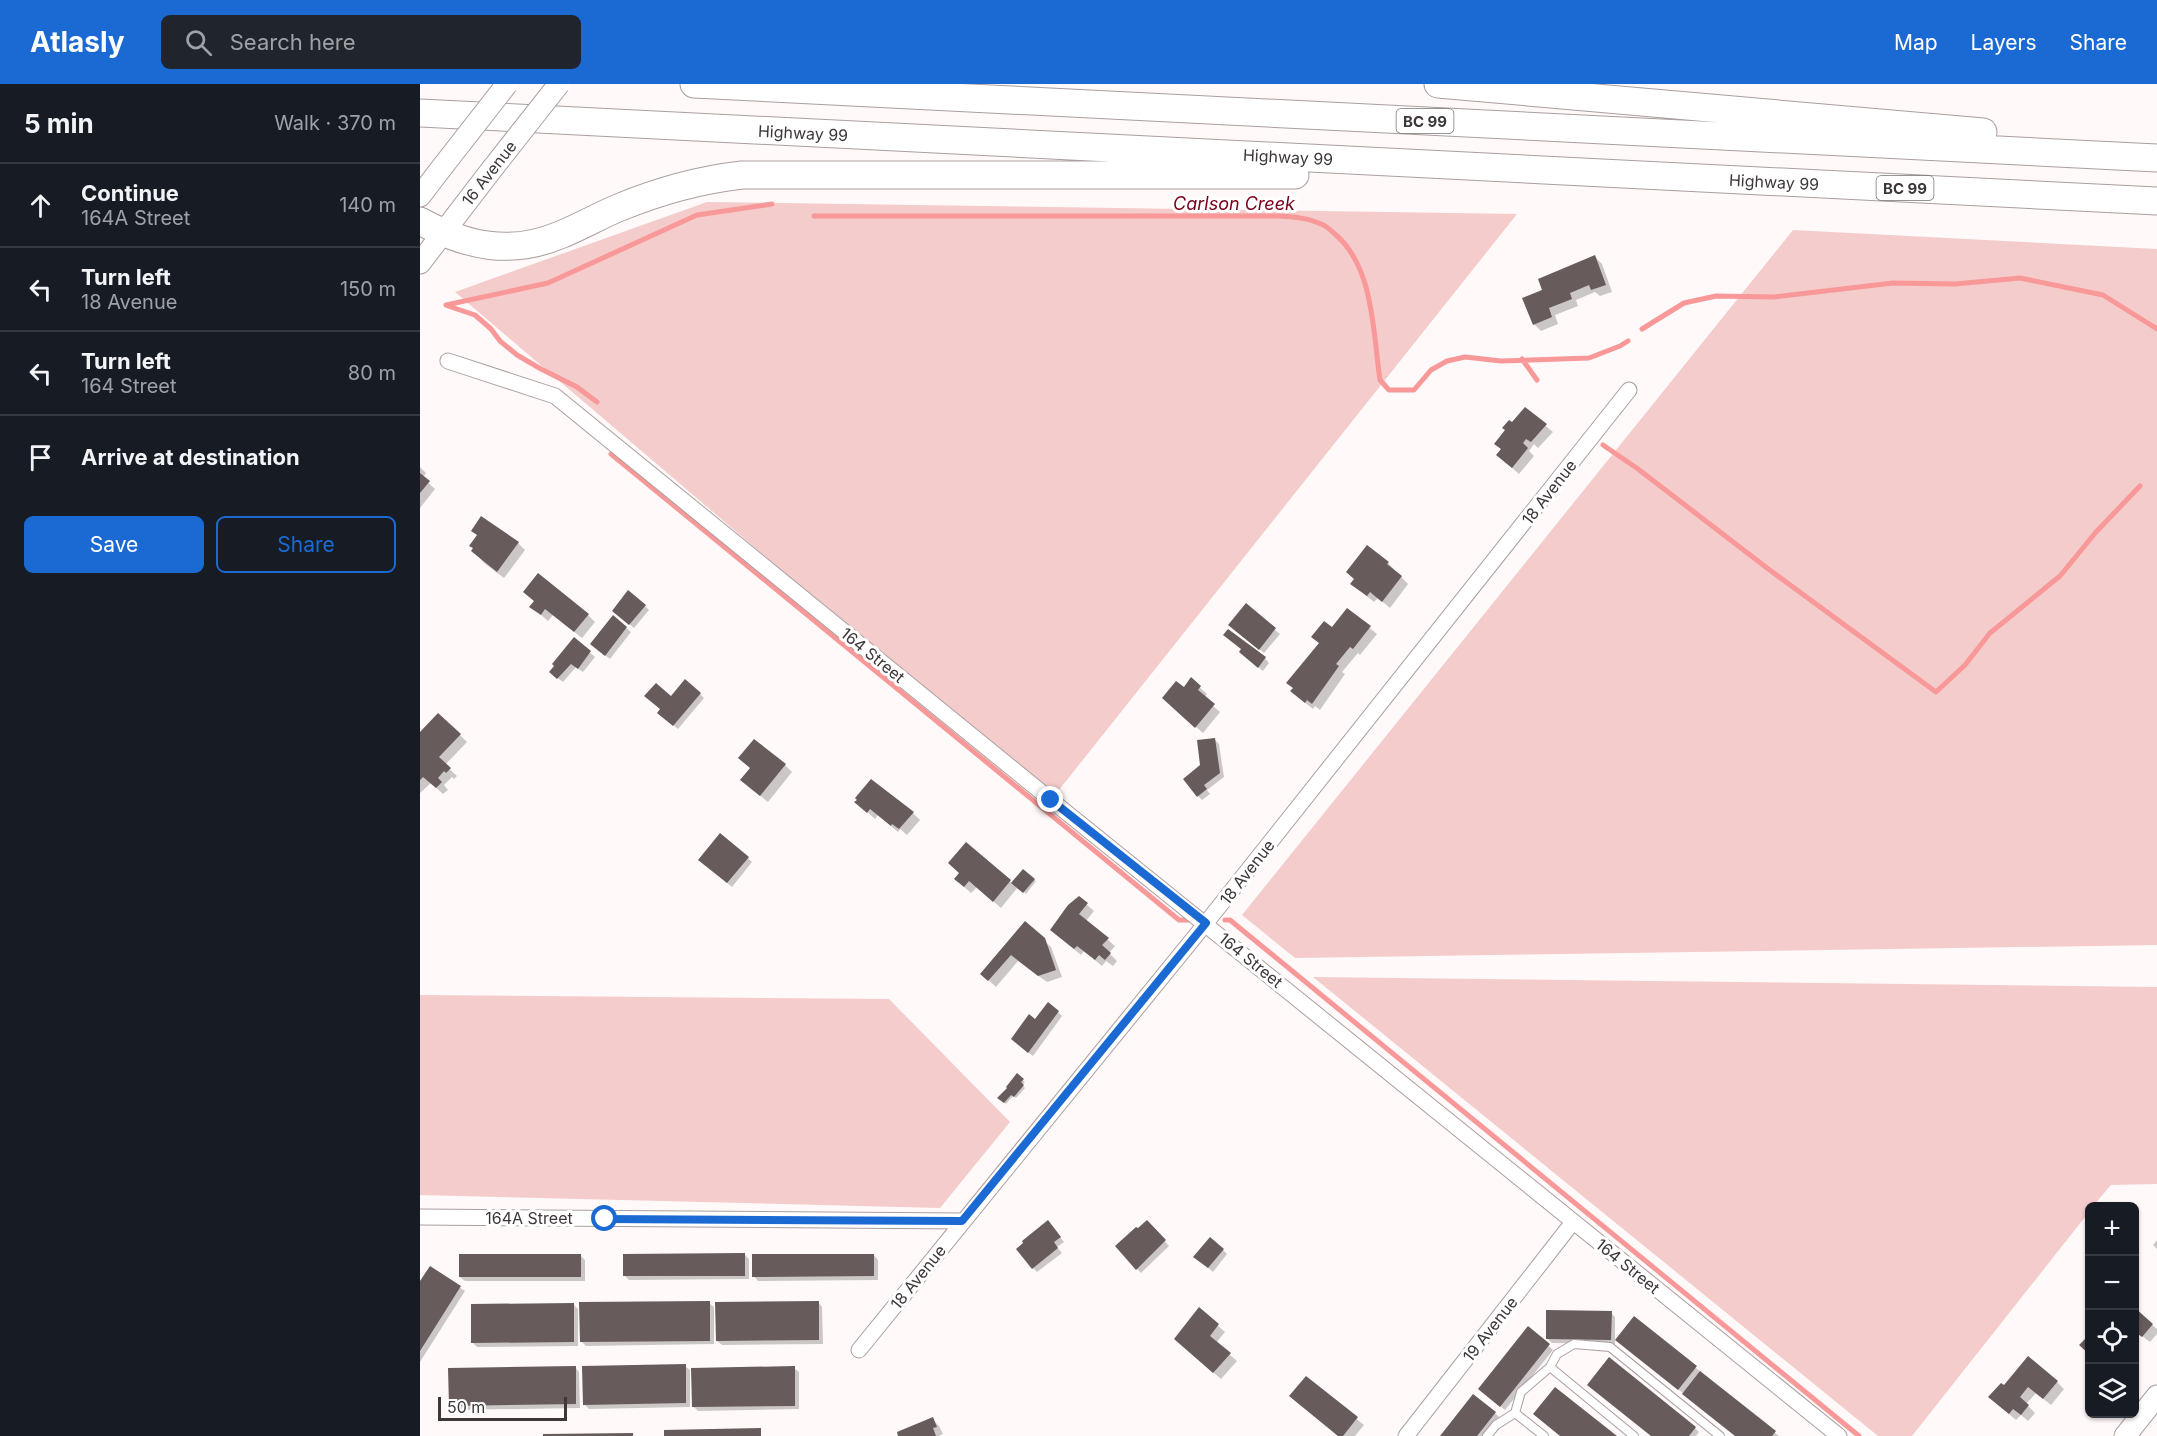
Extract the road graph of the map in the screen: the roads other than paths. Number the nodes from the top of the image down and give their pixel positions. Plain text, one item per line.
1 (507, 84) edge
2 (559, 84) edge
3 (694, 84) edge
4 (1438, 84) edge
5 (420, 113) edge
6 (2157, 150) edge
7 (2157, 158) edge
8 (1653, 176) junction
9 (420, 196) edge
10 (2157, 201) edge
11 (432, 227) edge
12 (420, 262) edge
13 (448, 361) dead end
14 (1629, 390) dead end
15 (1206, 923) junction
16 (420, 1217) edge
17 (962, 1221) junction
18 (1574, 1222) junction
19 (859, 1350) dead end
20 (1550, 1367) junction
21 (2157, 1396) edge
22 (1515, 1413) junction
23 (1406, 1436) edge
24 (1487, 1436) edge
25 (1544, 1436) edge
26 (1634, 1436) edge
27 (1720, 1436) edge
28 (1839, 1436) edge
29 (2125, 1436) edge

1 - 9 main road, bridge
2 - 11 main road, 16 Avenue, bridge
3 - 7 highway, BC 99
4 - 6 highway
5 - 8 highway, Highway 99 / BC 99
8 - 10 highway, Highway 99 / BC 99
8 - 11 highway
11 - 12 main road, 16 Avenue
13 - 15 street, 164 Street
14 - 15 street, 18 Avenue
15 - 17 street, 18 Avenue
15 - 18 street, 164 Street
16 - 17 street, 164A Street
17 - 19 street, 18 Avenue
18 - 23 street, 19 Avenue
18 - 28 street, 164 Street
20 - 22 lane
20 - 26 lane
20 - 27 lane
21 - 29 main road
22 - 24 lane
22 - 25 lane

